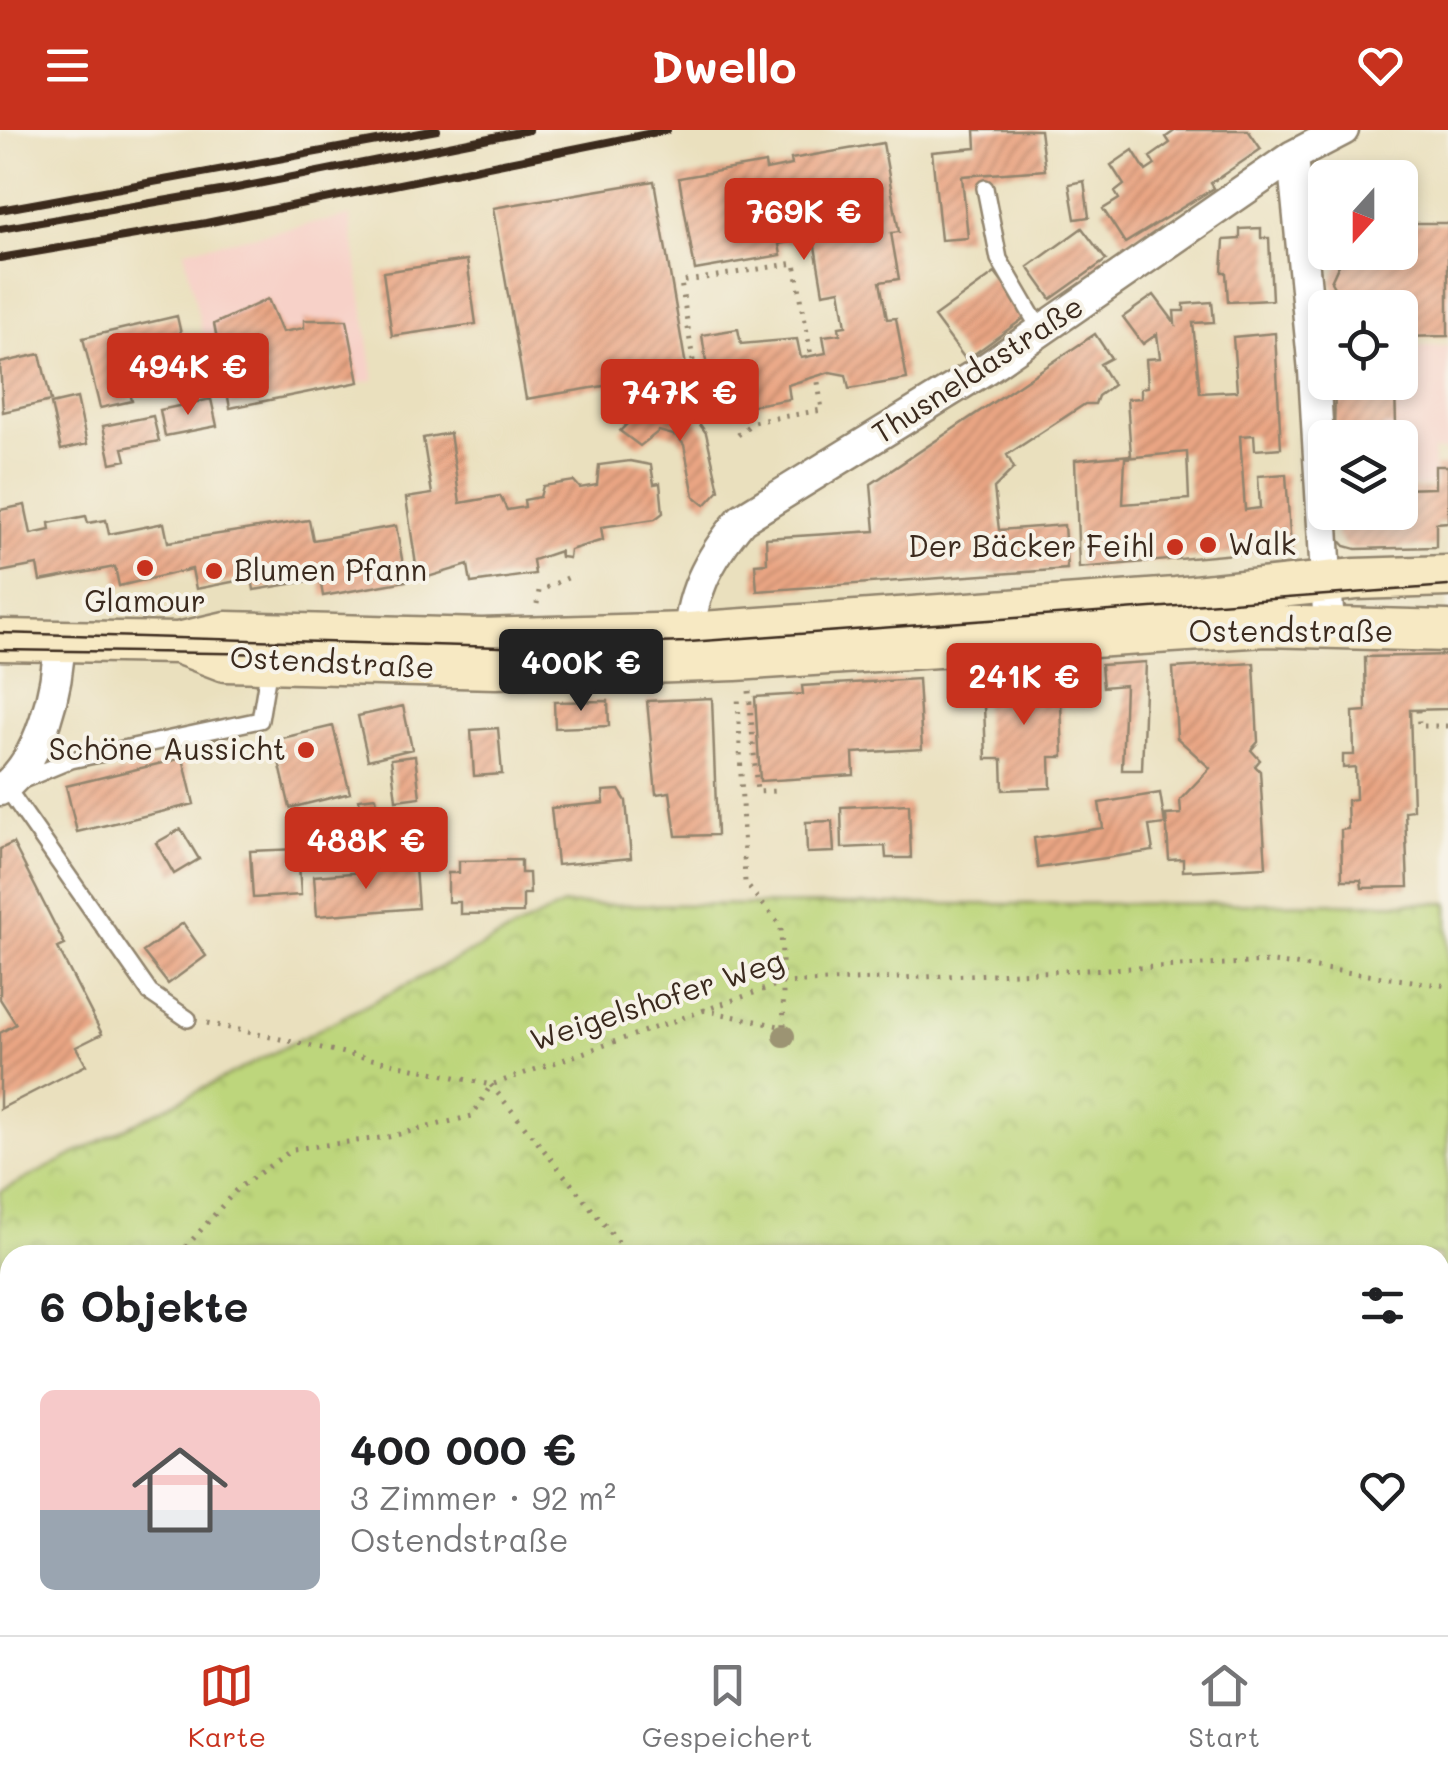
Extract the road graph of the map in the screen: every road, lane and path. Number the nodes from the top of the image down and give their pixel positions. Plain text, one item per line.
1 (1343, 130) edge
2 (1293, 156) junction
3 (985, 188) dead end
4 (1040, 331) junction
5 (811, 356) dead end
6 (817, 375) dead end
7 (701, 413) dead end
8 (738, 435) dead end
9 (574, 575) dead end
10 (1448, 576) edge
11 (1326, 582) junction
12 (537, 607) dead end
13 (1329, 628) junction
14 (1448, 631) edge
15 (59, 639) junction
16 (0, 640) edge
17 (178, 643) junction
18 (689, 648) junction
19 (269, 664) junction
20 (742, 674) junction
21 (1418, 710) dead end
22 (1448, 726) edge
23 (3, 788) edge
24 (777, 791) dead end
25 (782, 983) junction
26 (1448, 986) edge
27 (700, 1010) junction
28 (188, 1019) joint
29 (491, 1085) junction
30 (188, 1245) edge
31 (621, 1245) edge

1 - 2 street, Thusneldastraße
2 - 4 street, Thusneldastraße
2 - 11 street
3 - 4 lane
4 - 18 street, Thusneldastraße
5 - 7 path
6 - 8 path
9 - 12 path
10 - 11 main road, Ostendstraße
11 - 13 street
11 - 18 main road, Ostendstraße
13 - 14 main road, Ostendstraße
13 - 20 main road, Ostendstraße
15 - 16 main road, Ostendstraße
15 - 17 main road, Ostendstraße
15 - 23 street
17 - 18 main road, Ostendstraße
17 - 19 main road, Ostendstraße
18 - 19 main road, Ostendstraße
18 - 20 main road, Ostendstraße
19 - 23 lane
20 - 24 path
20 - 25 path
21 - 22 path
23 - 28 lane
25 - 26 path, Weigelshofer Weg
25 - 27 path, Weigelshofer Weg
25 - 27 path
27 - 29 path, Weigelshofer Weg
28 - 29 path
29 - 30 path
29 - 31 path

